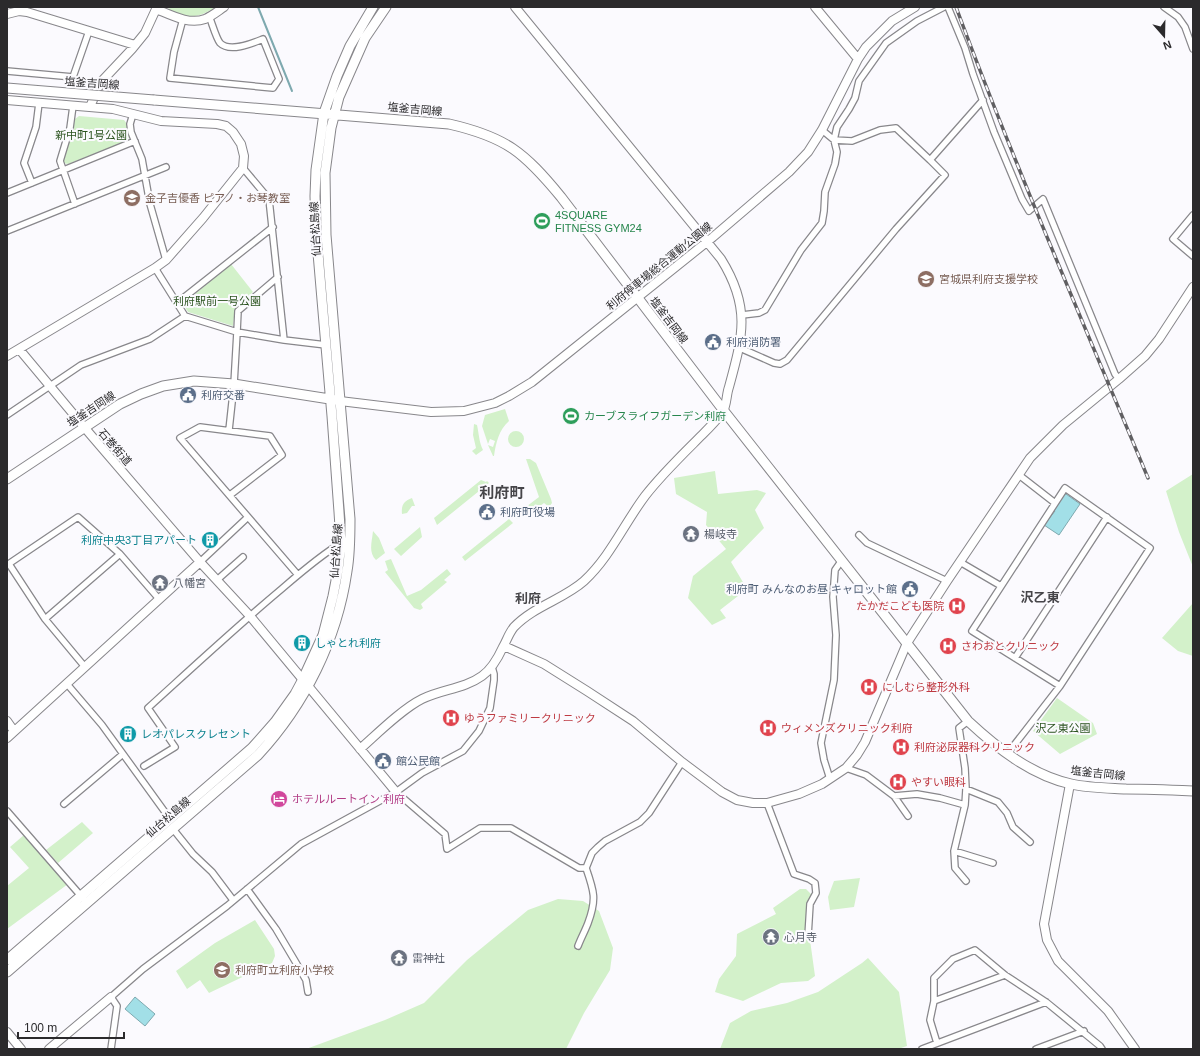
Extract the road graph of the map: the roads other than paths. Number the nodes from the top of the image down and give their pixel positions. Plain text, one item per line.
1 (224, 7) edge
2 (373, 7) edge
3 (386, 7) edge
4 (515, 7) edge
5 (815, 7) edge
6 (915, 7) edge
7 (944, 7) edge
8 (948, 7) edge
9 (1164, 7) edge
10 (156, 8) edge
11 (7, 14) edge
12 (209, 16) junction
13 (183, 19) junction
14 (89, 31) junction
15 (135, 45) junction
16 (1193, 49) edge
17 (858, 59) junction
18 (7, 71) edge
19 (7, 88) edge
20 (7, 100) edge
21 (983, 100) junction
22 (39, 103) junction
23 (73, 106) junction
24 (90, 107) junction
25 (324, 113) junction
26 (133, 114) junction
27 (334, 114) junction
28 (822, 130) junction
29 (834, 140) junction
30 (135, 142) junction
31 (930, 160) junction
32 (166, 167) dead end
33 (243, 168) junction
34 (63, 170) junction
35 (145, 176) junction
36 (32, 183) junction
37 (7, 193) edge
38 (75, 204) junction
39 (1193, 215) edge
40 (272, 227) junction
41 (7, 231) edge
42 (707, 241) junction
43 (1193, 256) edge
44 (166, 260) junction
45 (155, 268) junction
46 (278, 277) junction
47 (1193, 287) edge
48 (638, 298) junction
49 (177, 303) junction
50 (742, 315) junction
51 (184, 316) junction
52 (237, 332) junction
53 (284, 340) junction
54 (326, 345) junction
55 (740, 348) junction
56 (20, 349) junction
57 (7, 356) edge
58 (1119, 380) junction
59 (234, 384) junction
60 (49, 386) junction
61 (335, 400) junction
62 (724, 411) junction
63 (7, 415) edge
64 (84, 428) junction
65 (229, 430) junction
66 (1019, 475) junction
67 (7, 479) edge
68 (230, 495) junction
69 (1055, 503) junction
70 (248, 517) junction
71 (1107, 518) junction
72 (859, 536) dead end
73 (341, 543) junction
74 (120, 554) junction
75 (243, 557) dead end
76 (842, 560) junction
77 (200, 562) junction
78 (960, 562) junction
79 (8, 565) edge
80 (298, 575) junction
81 (217, 580) junction
82 (947, 581) junction
83 (1001, 586) junction
84 (159, 599) junction
85 (250, 616) junction
86 (45, 619) junction
87 (907, 643) junction
88 (504, 646) junction
89 (1015, 658) junction
90 (85, 667) junction
91 (492, 667) junction
92 (67, 684) junction
93 (305, 684) junction
94 (1060, 686) junction
95 (7, 721) edge
96 (968, 721) junction
97 (14, 731) junction
98 (7, 738) edge
99 (360, 749) junction
100 (1008, 753) junction
101 (123, 754) junction
102 (682, 762) junction
103 (144, 766) dead end
104 (846, 768) junction
105 (830, 780) junction
106 (1070, 784) junction
107 (966, 789) junction
108 (1193, 791) edge
109 (396, 792) junction
110 (894, 796) junction
111 (767, 803) junction
112 (64, 804) dead end
113 (965, 805) junction
114 (7, 811) edge
115 (908, 816) dead end
116 (170, 819) junction
117 (173, 829) junction
118 (1030, 842) dead end
119 (954, 851) junction
120 (993, 863) dead end
121 (586, 868) junction
122 (966, 881) dead end
123 (247, 889) junction
124 (81, 896) junction
125 (233, 900) junction
126 (808, 936) dead end
127 (578, 946) dead end
128 (7, 960) edge
129 (7, 972) edge
130 (1005, 976) junction
131 (308, 992) dead end
132 (111, 997) junction
133 (934, 1001) junction
134 (1046, 1002) junction
135 (1084, 1031) junction
136 (7, 1032) edge
137 (937, 1043) junction
138 (21, 1049) edge
139 (49, 1049) edge
140 (111, 1049) edge
141 (922, 1049) edge
142 (1036, 1049) edge
143 (1102, 1049) edge
144 (1135, 1049) edge

1 - 12 street
2 - 25 main road, 仙台松島線
3 - 27 main road, 仙台松島線
4 - 42 street
5 - 17 street
6 - 17 street, 利府停車場総合運動公園線
7 - 29 street
8 - 21 street
9 - 16 street
10 - 13 street
10 - 15 street
11 - 14 street
12 - 13 street
12 - 13 street
14 - 15 street
14 - 18 street
15 - 24 street
17 - 28 street, 利府停車場総合運動公園線
19 - 25 main road, 塩釜吉岡線, bridge
20 - 22 street
21 - 31 street
21 - 58 street
22 - 23 street
22 - 36 street
23 - 24 street
23 - 34 street
24 - 26 street
25 - 27 main road, 塩釜吉岡線
25 - 54 main road, 仙台松島線
26 - 30 street
26 - 33 street
27 - 48 main road, 塩釜吉岡線
27 - 61 main road, 仙台松島線
28 - 29 street
28 - 42 street, 利府停車場総合運動公園線
29 - 31 street
29 - 50 street
30 - 34 street
30 - 35 street
31 - 55 street
32 - 35 street
33 - 40 street
33 - 44 street
34 - 36 street
34 - 38 street
35 - 38 street
35 - 44 street
36 - 37 street
38 - 41 street
39 - 43 street
40 - 46 street
40 - 49 street
42 - 48 street, 利府停車場総合運動公園線
42 - 50 street
44 - 45 street
45 - 49 street
45 - 56 street
46 - 52 street
46 - 53 street
47 - 58 street
48 - 61 street, 利府停車場総合運動公園線
48 - 62 main road, 塩釜吉岡線
49 - 51 street
50 - 55 street
51 - 52 street
51 - 60 street
52 - 53 street
52 - 59 street
53 - 54 street
54 - 61 main road, 仙台松島線
55 - 62 street
56 - 57 street
56 - 60 street, 石巻街道
58 - 66 street
59 - 61 main road, 塩釜吉岡線
59 - 64 main road, 塩釜吉岡線
59 - 65 street
60 - 63 street
60 - 64 street, 石巻街道
61 - 73 main road, 仙台松島線
61 - 93 main road, 仙台松島線
62 - 76 main road, 塩釜吉岡線
62 - 88 street
64 - 67 main road, 塩釜吉岡線
64 - 77 street, 石巻街道
65 - 68 street
65 - 68 street
66 - 69 street
66 - 78 street
68 - 70 street
69 - 71 street
69 - 83 street
70 - 77 street
70 - 80 street
71 - 89 street
71 - 94 street
72 - 82 street
73 - 80 street
73 - 93 main road, 仙台松島線
74 - 79 street
74 - 84 street
74 - 86 street
75 - 81 street
76 - 87 main road, 塩釜吉岡線
76 - 105 street
77 - 81 street, 石巻街道
77 - 84 street
78 - 82 street
78 - 83 street
79 - 86 street
80 - 85 street
81 - 85 street, 石巻街道
82 - 87 street
83 - 89 street
84 - 90 street
85 - 93 street, 石巻街道
85 - 103 street
86 - 90 street
87 - 96 main road, 塩釜吉岡線
87 - 104 street
88 - 91 street
88 - 102 street
89 - 94 street
90 - 92 street
91 - 99 street
91 - 109 street
92 - 97 street
92 - 101 street
93 - 99 street, 石巻街道
93 - 116 main road, 仙台松島線
93 - 117 main road, 仙台松島線
94 - 100 street
95 - 97 street
96 - 100 main road, 塩釜吉岡線
96 - 107 street
97 - 98 street
99 - 109 street, 石巻街道
100 - 106 main road, 塩釜吉岡線
101 - 112 street
101 - 116 street
102 - 111 street
102 - 121 street
104 - 105 street
104 - 110 street
105 - 111 street
106 - 108 main road, 塩釜吉岡線
106 - 144 street
107 - 113 street
107 - 118 street
109 - 121 street
109 - 123 street
110 - 113 street
110 - 115 street
111 - 126 street
113 - 119 street
114 - 124 street
116 - 124 main road, 仙台松島線
117 - 125 street
117 - 129 main road, 仙台松島線
119 - 120 street
119 - 122 street
121 - 127 street
123 - 125 street
123 - 131 street
124 - 128 main road, 仙台松島線
125 - 132 street
130 - 133 street
130 - 133 street
130 - 134 street
132 - 139 street
132 - 140 street
133 - 137 street
134 - 135 street
134 - 137 street
135 - 142 street
135 - 143 street
136 - 138 street
137 - 141 street

